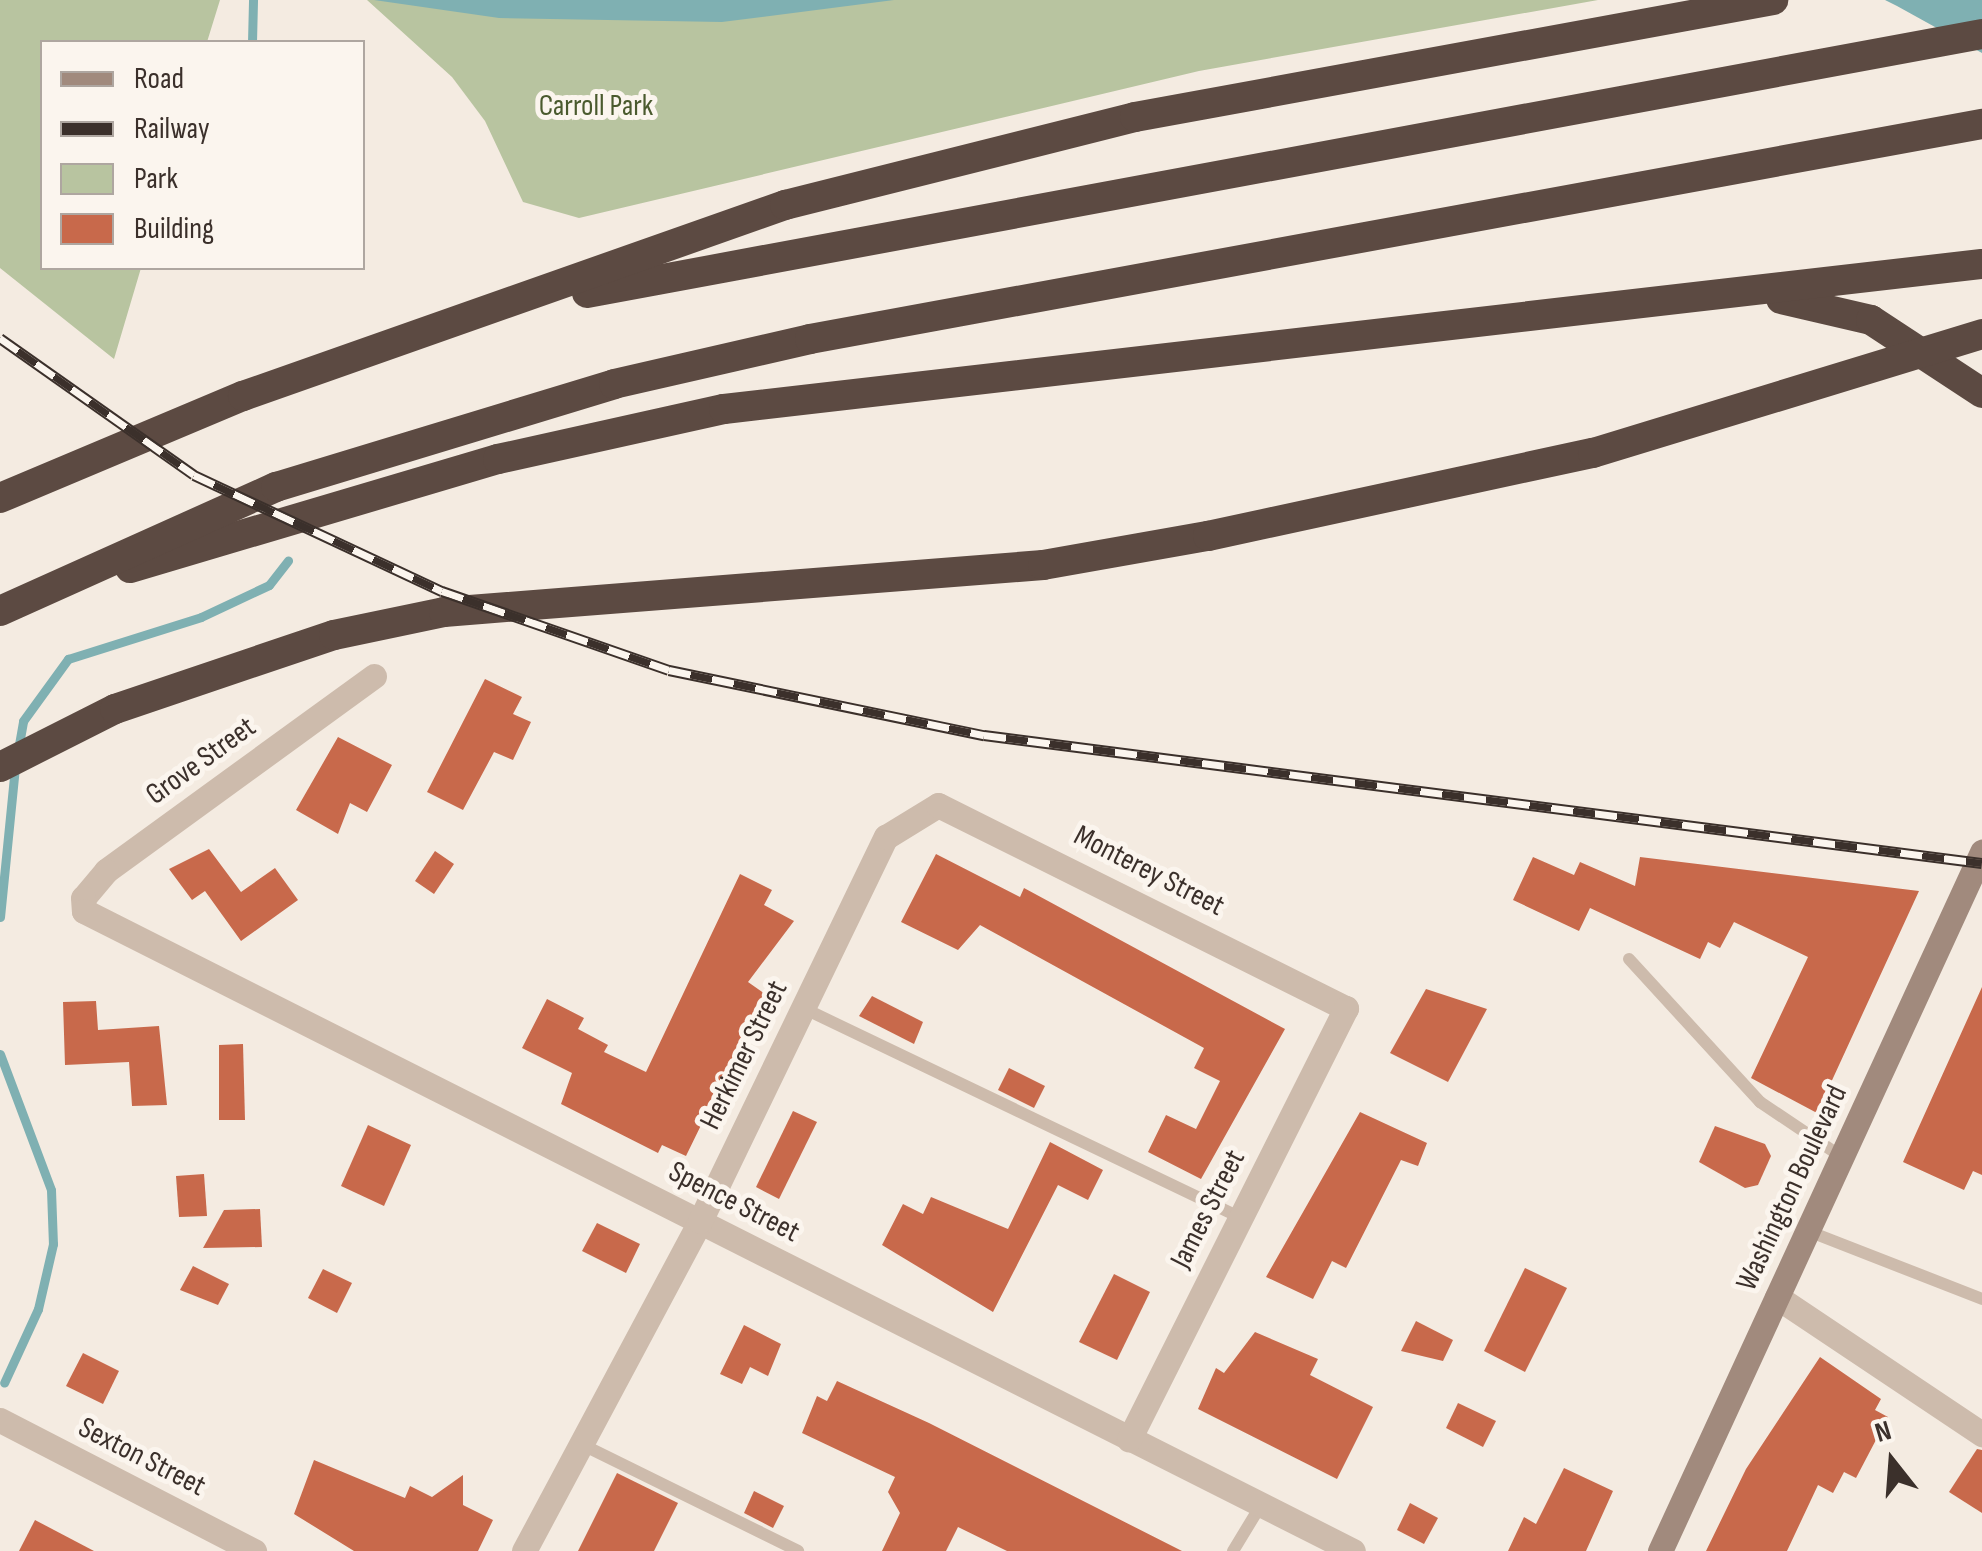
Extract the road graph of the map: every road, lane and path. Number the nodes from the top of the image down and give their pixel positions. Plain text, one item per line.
1 (1773, 0) edge
2 (1982, 34) edge
3 (1982, 124) edge
4 (1982, 264) edge
5 (1718, 294) junction
6 (1982, 334) edge
7 (400, 341) junction
8 (1982, 393) edge
9 (0, 498) edge
10 (0, 613) edge
11 (374, 676) dead end
12 (0, 767) edge
13 (920, 809) joint
14 (1982, 852) edge
15 (84, 911) joint
16 (1630, 959) dead end
17 (803, 1008) junction
18 (1346, 1008) joint
19 (1842, 1158) junction
20 (1240, 1218) junction
21 (700, 1221) junction
22 (1808, 1230) junction
23 (1777, 1297) junction
24 (1982, 1299) edge
25 (0, 1420) edge
26 (1982, 1434) edge
27 (1128, 1439) junction
28 (581, 1444) junction
29 (1261, 1505) junction
30 (254, 1551) edge
31 (524, 1551) edge
32 (798, 1551) edge
33 (1233, 1551) edge
34 (1354, 1551) edge
35 (1660, 1551) edge

1 - 7 highway
2 - 7 highway
3 - 10 highway
4 - 5 highway
5 - 8 highway
5 - 10 highway
6 - 12 highway
7 - 9 highway
11 - 15 street, Grove Street
13 - 17 street, Herkimer Street
13 - 18 street, Monterey Street
14 - 19 main road, Washington Boulevard
15 - 21 street, Spence Street
16 - 19 lane
17 - 20 lane
17 - 21 street, Herkimer Street
18 - 20 street, James Street
19 - 22 main road, Washington Boulevard
20 - 27 street, James Street
21 - 27 street, Spence Street
21 - 28 street, Herkimer Street
22 - 23 main road, Washington Boulevard
22 - 24 lane
23 - 26 street
23 - 35 main road, Washington Boulevard
25 - 30 street, Sexton Street
27 - 29 street, Spence Street
28 - 31 street, Herkimer Street
28 - 32 lane
29 - 33 lane
29 - 34 street, Spence Street

